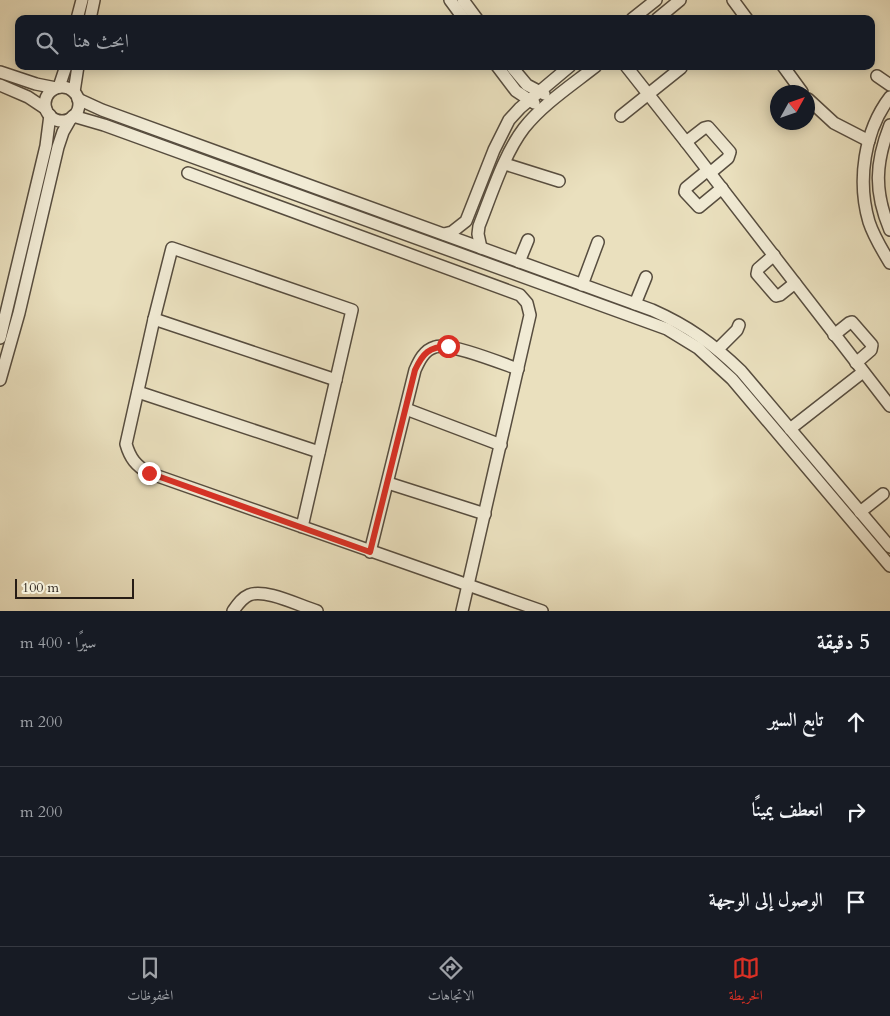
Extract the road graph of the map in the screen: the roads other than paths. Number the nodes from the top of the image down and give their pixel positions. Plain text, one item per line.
1 (82, 0) edge
2 (94, 0) edge
3 (450, 0) edge
4 (463, 0) edge
5 (656, 0) edge
6 (680, 0) edge
7 (733, 0) edge
8 (78, 15) edge
9 (91, 15) edge
10 (461, 15) edge
11 (474, 15) edge
12 (637, 15) edge
13 (662, 15) edge
14 (744, 15) edge
15 (64, 70) edge
16 (78, 70) edge
17 (500, 70) edge
18 (514, 70) edge
19 (565, 70) edge
20 (591, 70) edge
21 (629, 70) edge
22 (678, 70) edge
23 (786, 70) edge
24 (0, 72) edge
25 (877, 76) dead end
26 (0, 85) edge
27 (797, 85) edge
28 (890, 85) edge
29 (58, 87) junction
30 (539, 92) junction
31 (648, 94) junction
32 (76, 96) junction
33 (890, 97) edge
34 (554, 99) junction
35 (529, 101) junction
36 (815, 105) edge
37 (544, 108) junction
38 (48, 112) junction
39 (622, 116) dead end
40 (72, 117) junction
41 (890, 125) edge
42 (869, 141) junction
43 (686, 142) junction
44 (505, 164) junction
45 (709, 171) junction
46 (188, 174) dead end
47 (559, 181) dead end
48 (722, 188) junction
49 (416, 224) junction
50 (890, 230) edge
51 (444, 234) junction
52 (412, 238) junction
53 (528, 240) dead end
54 (598, 242) dead end
55 (481, 248) junction
56 (774, 255) junction
57 (503, 256) junction
58 (474, 259) junction
59 (519, 262) junction
60 (890, 263) edge
61 (499, 268) junction
62 (467, 275) junction
63 (646, 276) dead end
64 (795, 283) junction
65 (582, 285) junction
66 (635, 304) junction
67 (154, 319) junction
68 (739, 325) dead end
69 (834, 335) junction
70 (0, 338) edge
71 (718, 349) junction
72 (859, 367) junction
73 (518, 369) junction
74 (0, 380) edge
75 (336, 380) junction
76 (138, 392) junction
77 (757, 400) junction
78 (890, 406) edge
79 (406, 409) junction
80 (790, 429) junction
81 (501, 445) junction
82 (319, 452) junction
83 (824, 469) junction
84 (814, 477) junction
85 (388, 484) junction
86 (883, 494) dead end
87 (860, 512) junction
88 (485, 514) junction
89 (302, 528) junction
90 (890, 547) edge
91 (370, 552) junction
92 (890, 566) edge
93 (469, 585) junction
94 (313, 610) edge
95 (233, 611) edge
96 (462, 611) edge
97 (542, 611) edge

1 - 8 street
2 - 9 street
3 - 10 street
4 - 11 street
5 - 12 street
6 - 13 street
7 - 14 street
15 - 29 street
16 - 32 street
17 - 35 street
18 - 30 street
19 - 30 street
20 - 34 street
21 - 31 street
22 - 31 street
23 - 27 street
24 - 29 street
25 - 28 street
26 - 38 street
29 - 32 street
29 - 38 street
30 - 34 street
30 - 35 street
31 - 39 street
31 - 43 street
32 - 40 street
32 - 49 street
33 - 42 street
34 - 37 street
35 - 37 street
35 - 51 street
36 - 42 street
37 - 44 street
38 - 40 street
38 - 70 street
40 - 52 street
40 - 74 street
41 - 50 street
42 - 60 street
43 - 45 street
43 - 45 street
44 - 47 street
44 - 55 street
45 - 48 street
45 - 48 street
46 - 62 street
48 - 56 street
49 - 51 street
49 - 52 street
51 - 55 street
52 - 58 street
53 - 59 street
54 - 65 street
55 - 57 street
56 - 64 street
56 - 64 street
57 - 59 street
57 - 61 street
58 - 61 street
58 - 62 street
59 - 65 street
61 - 77 street
62 - 73 street
63 - 66 street
64 - 69 street
65 - 66 street
66 - 71 street
67 - 75 street
67 - 75 street
67 - 76 street
68 - 71 street
69 - 72 street
69 - 72 street
71 - 77 street
72 - 78 street
72 - 80 street
73 - 79 street
73 - 81 street
75 - 82 street
76 - 82 street
76 - 89 street
77 - 80 street
77 - 84 street
79 - 81 street
79 - 85 street
80 - 83 street
81 - 88 street
82 - 89 street
83 - 84 street
83 - 87 street
84 - 92 street
85 - 88 street
85 - 91 street
86 - 87 street
87 - 90 street
88 - 93 street
89 - 91 street
91 - 93 street
93 - 96 street
93 - 97 street
94 - 95 street

